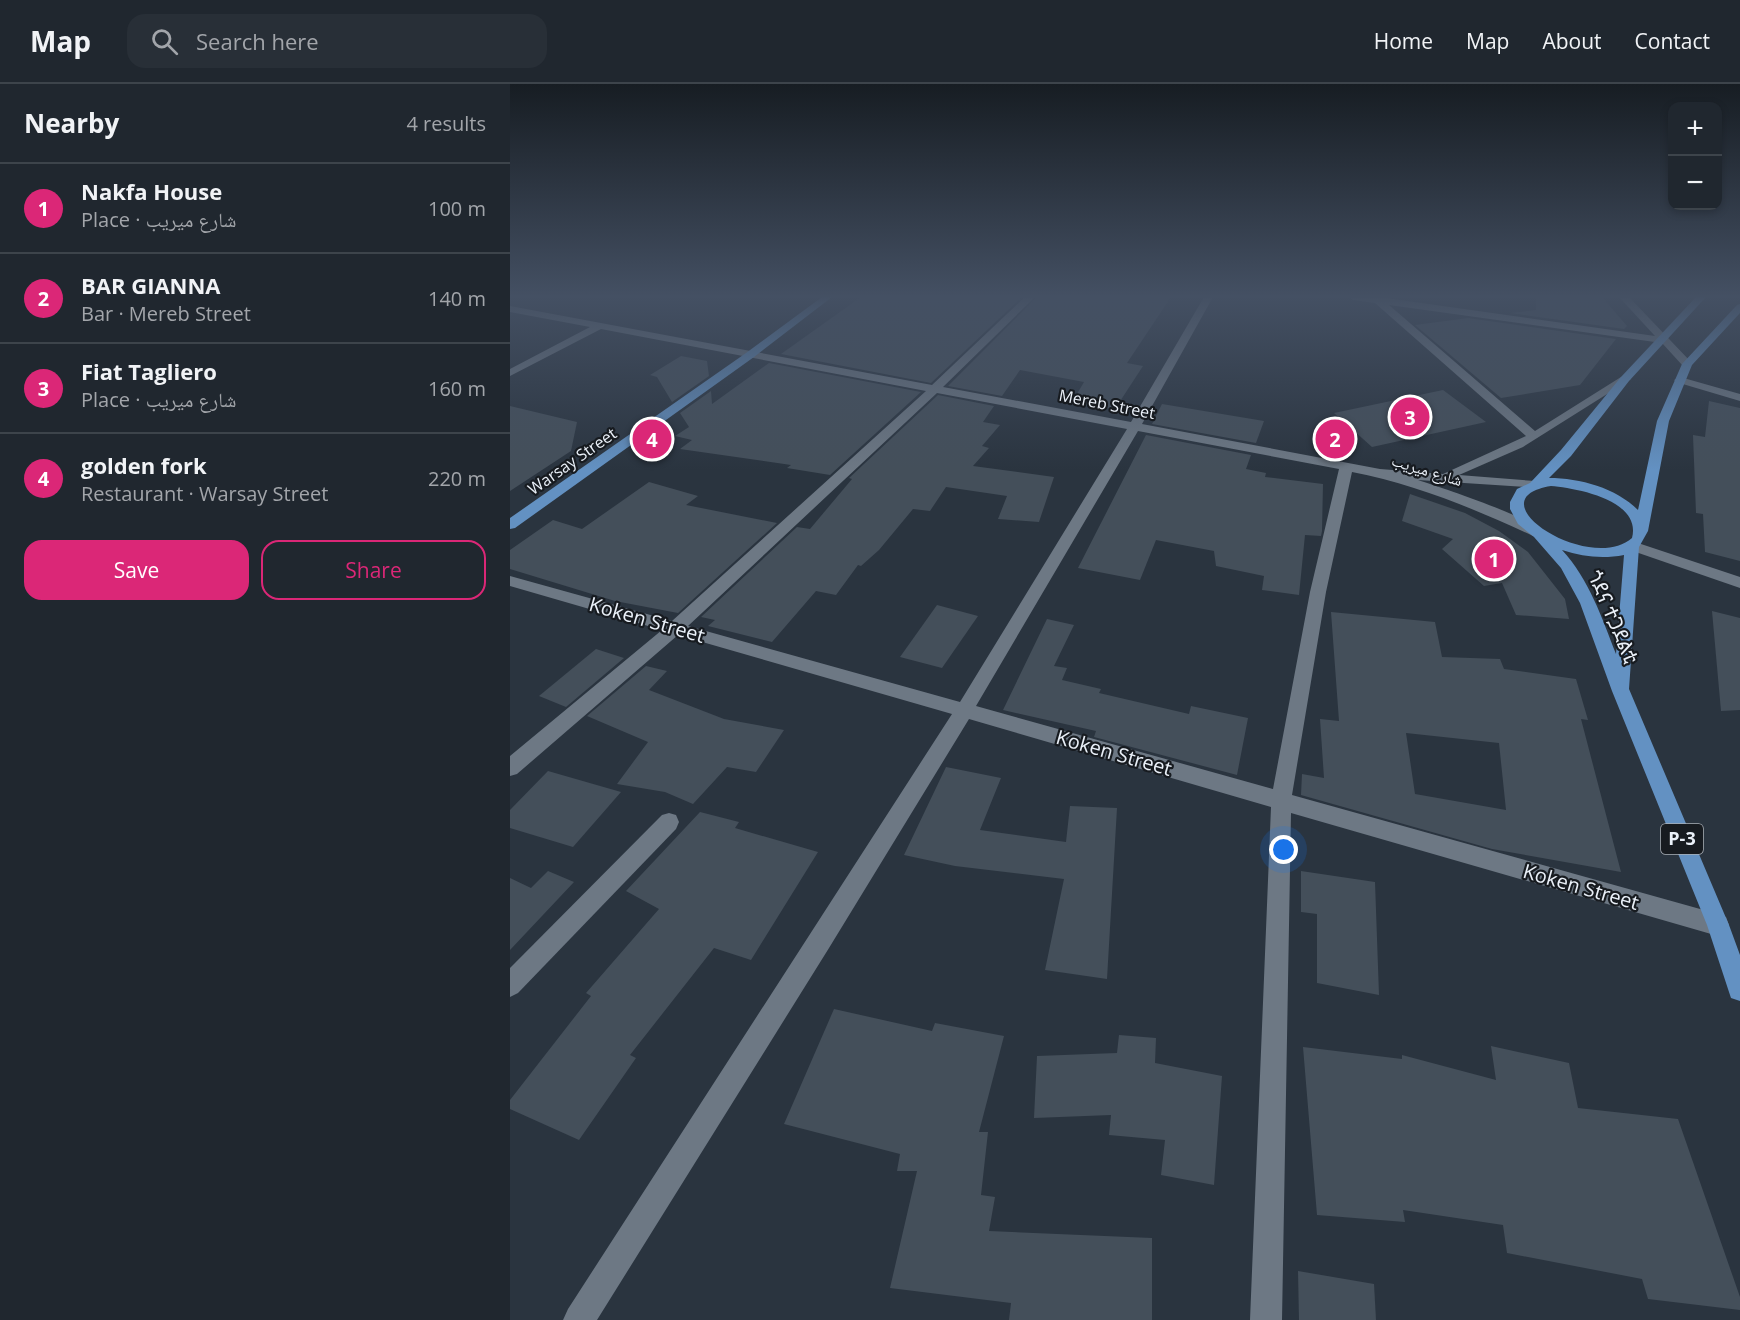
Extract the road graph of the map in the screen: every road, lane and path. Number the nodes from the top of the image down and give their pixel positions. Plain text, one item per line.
1 (545, 355) edge
2 (750, 355) joint
3 (970, 355) edge
4 (1177, 355) edge
5 (1441, 355) edge
6 (1648, 355) edge
7 (1677, 355) edge
8 (1696, 355) edge
9 (1687, 364) junction
10 (510, 373) edge
11 (1625, 379) junction
12 (1680, 380) junction
13 (935, 389) junction
14 (1740, 398) edge
15 (1137, 426) junction
16 (1534, 436) junction
17 (1347, 467) junction
18 (1380, 473) junction
19 (1439, 477) junction
20 (1535, 485) junction
21 (510, 525) edge
22 (1641, 531) junction
23 (1538, 533) junction
24 (1632, 546) junction
25 (510, 581) edge
26 (1740, 583) edge
27 (675, 628) junction
28 (1621, 691) junction
29 (966, 711) junction
30 (510, 768) edge
31 (1281, 801) junction
32 (669, 822) dead end
33 (1718, 926) junction
34 (510, 985) edge
35 (1740, 989) edge
36 (579, 1320) edge
37 (1266, 1320) edge

1 - 10 street
2 - 13 street, Mereb Street
2 - 21 main road, Warsay Street
3 - 13 street
4 - 15 street
5 - 16 street
6 - 11 main road
7 - 9 street
8 - 9 main road
9 - 12 main road
11 - 16 street
11 - 20 main road
12 - 14 street
12 - 22 main road
13 - 15 street, Mereb Street
13 - 27 street
15 - 17 street, Mereb Street
15 - 29 street
16 - 19 street
17 - 18 street, Mereb Street
17 - 31 street
18 - 19 street, شارع ميريب
18 - 23 street, شارع ميريب
19 - 20 street, شارع ميريب
20 - 22 main road
20 - 23 main road, ጎደና ተጋደልቲ
22 - 24 main road
23 - 24 main road
23 - 28 main road, ጎደና ተጋደልቲ / P-3
24 - 26 street
24 - 28 main road, ጎደና ተጋደልቲ / P-3
25 - 27 street, Koken Street
27 - 29 street, Koken Street
27 - 30 street
28 - 33 main road, P-3
29 - 31 street, Koken Street
29 - 36 street
31 - 33 street, Koken Street
31 - 37 street
32 - 34 street
33 - 35 main road, P-3

